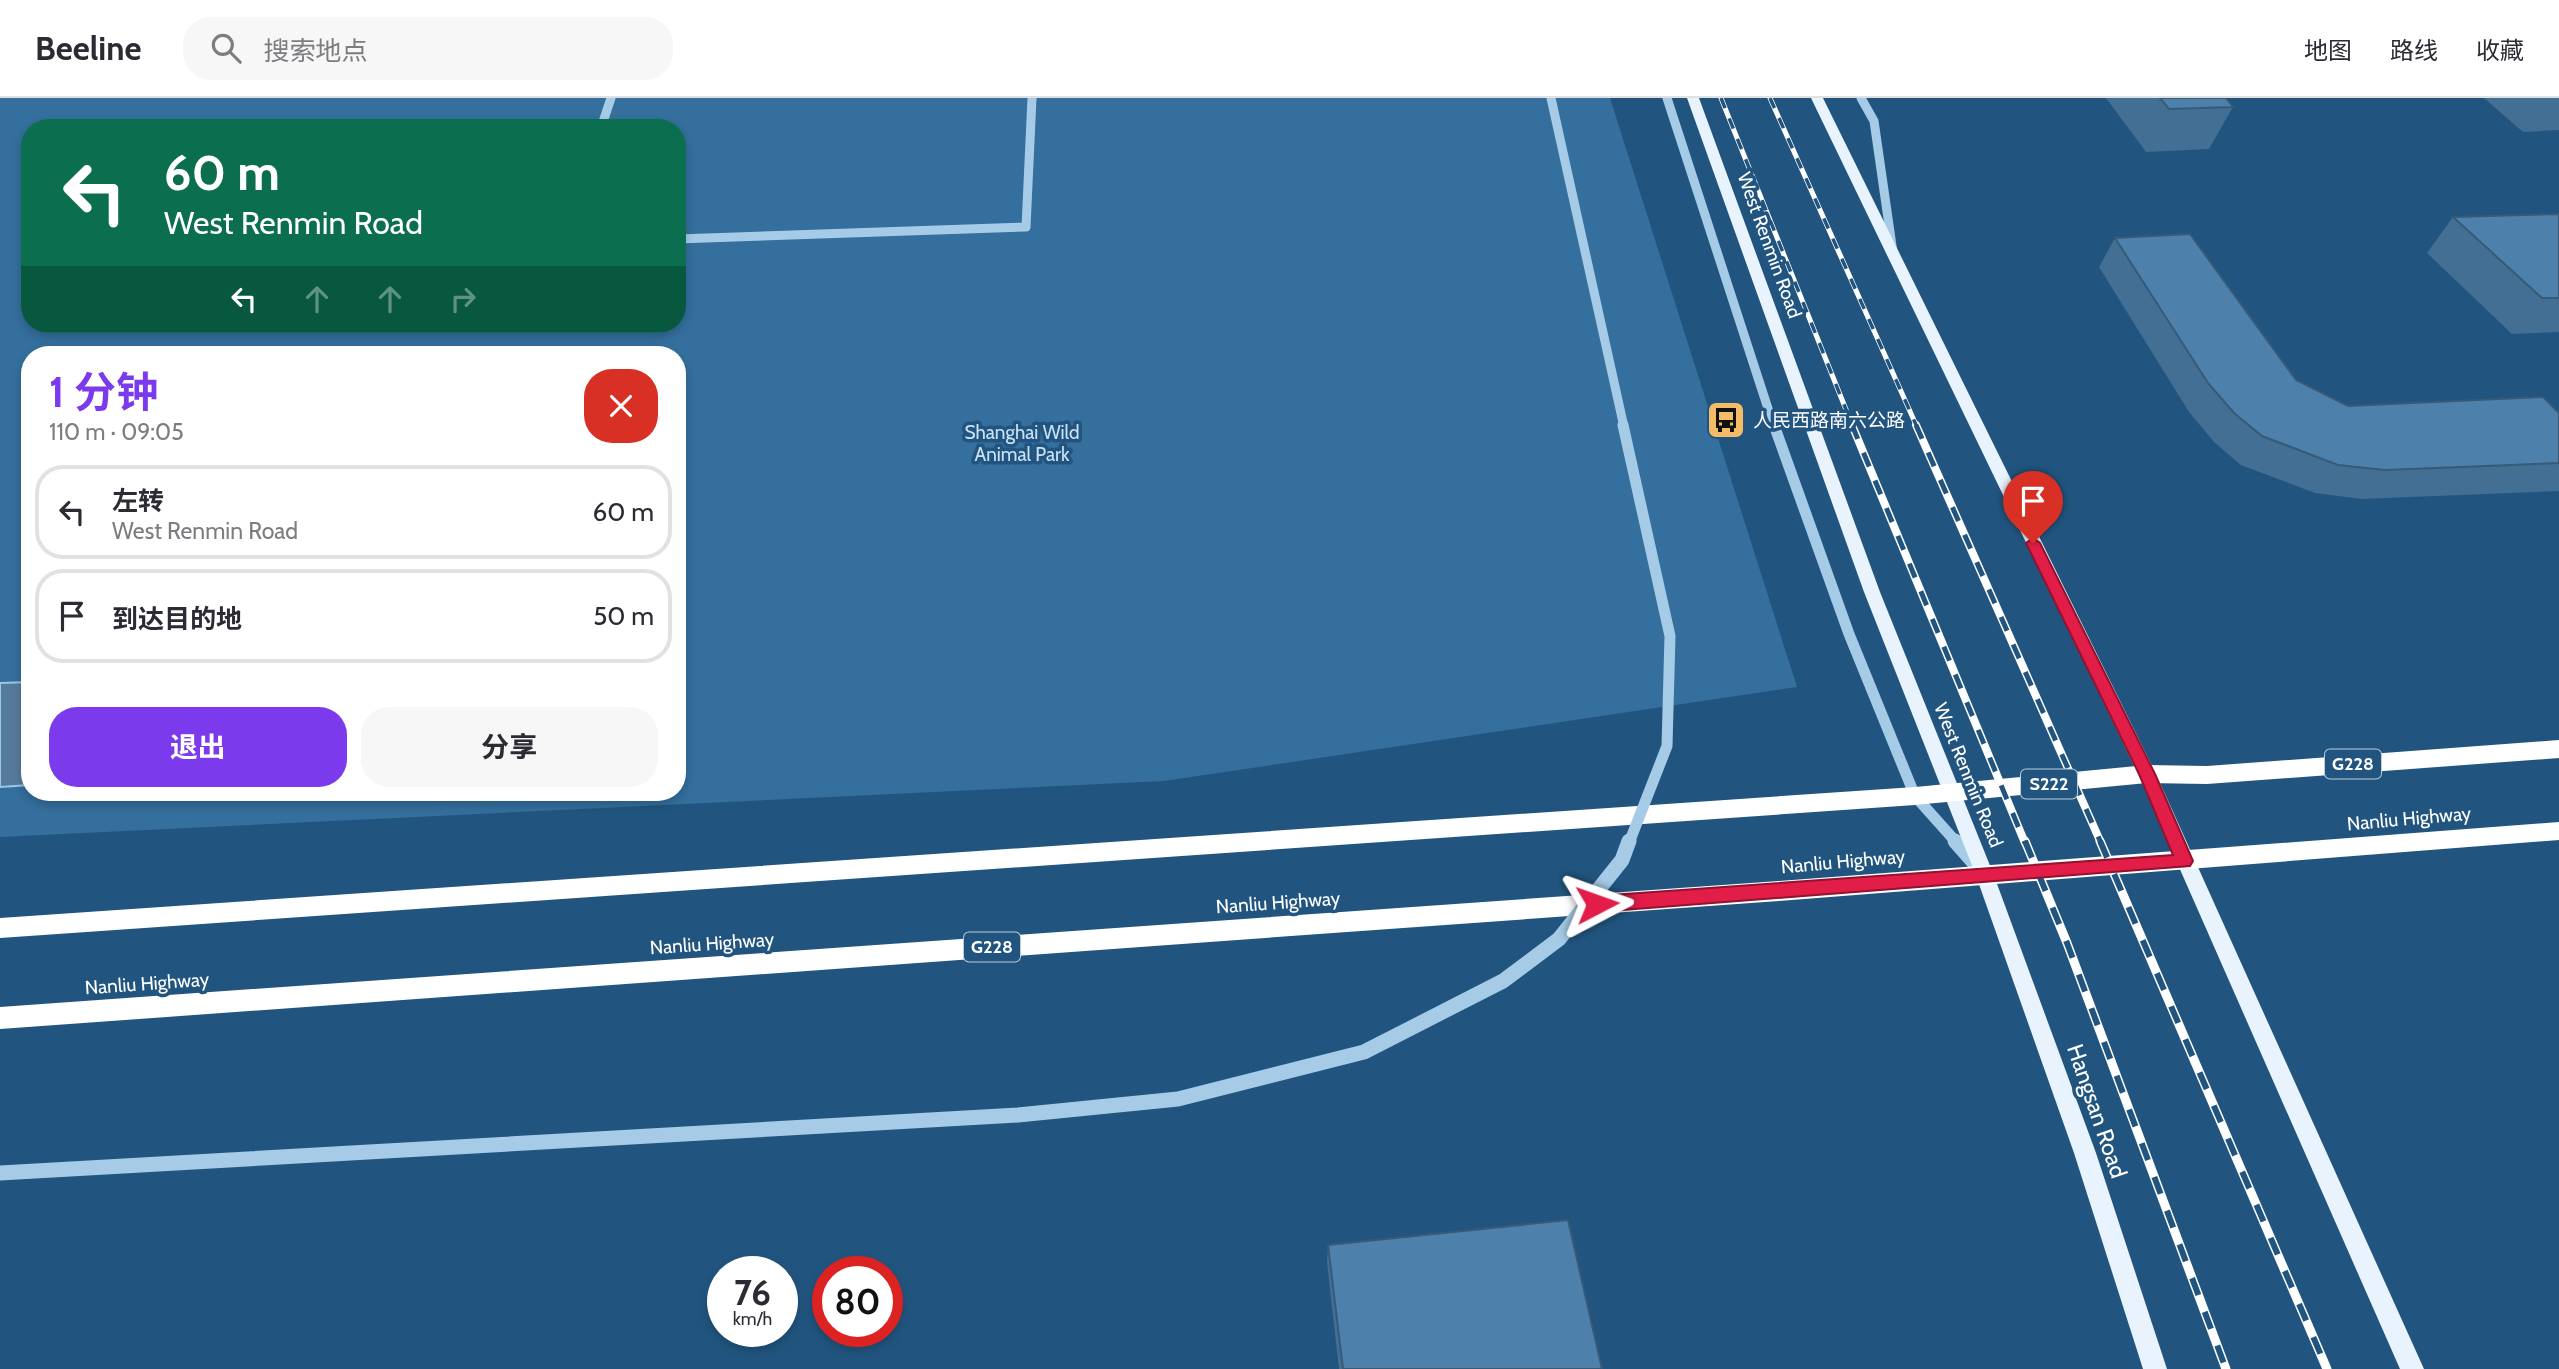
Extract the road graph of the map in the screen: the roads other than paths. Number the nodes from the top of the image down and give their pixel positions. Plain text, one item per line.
1 (611, 98) edge
2 (1032, 98) edge
3 (1551, 98) edge
4 (1667, 98) edge
5 (1693, 98) edge
6 (1817, 98) edge
7 (1861, 98) edge
8 (604, 119) edge
9 (686, 239) edge
10 (1894, 257) junction
11 (2559, 749) edge
12 (2147, 774) junction
13 (1950, 793) junction
14 (1915, 796) junction
15 (2559, 831) edge
16 (2184, 861) junction
17 (1984, 873) junction
18 (0, 928) edge
19 (0, 1018) edge
20 (0, 1173) edge
21 (2155, 1369) edge
22 (2412, 1369) edge

1 - 8 street
2 - 9 street
3 - 20 street, bridge
4 - 14 street, West Renmin Road
5 - 13 main road, West Renmin Road
6 - 10 main road
7 - 10 street
10 - 12 main road
11 - 12 highway, G228
12 - 13 highway, S222
12 - 16 main road
13 - 14 highway, S222
13 - 17 main road, West Renmin Road
14 - 17 street, West Renmin Road
14 - 18 highway
15 - 16 highway, Nanliu Highway
16 - 17 highway, Nanliu Highway
16 - 22 main road
17 - 19 highway, Nanliu Highway / G228
17 - 21 main road, Hangsan Road

